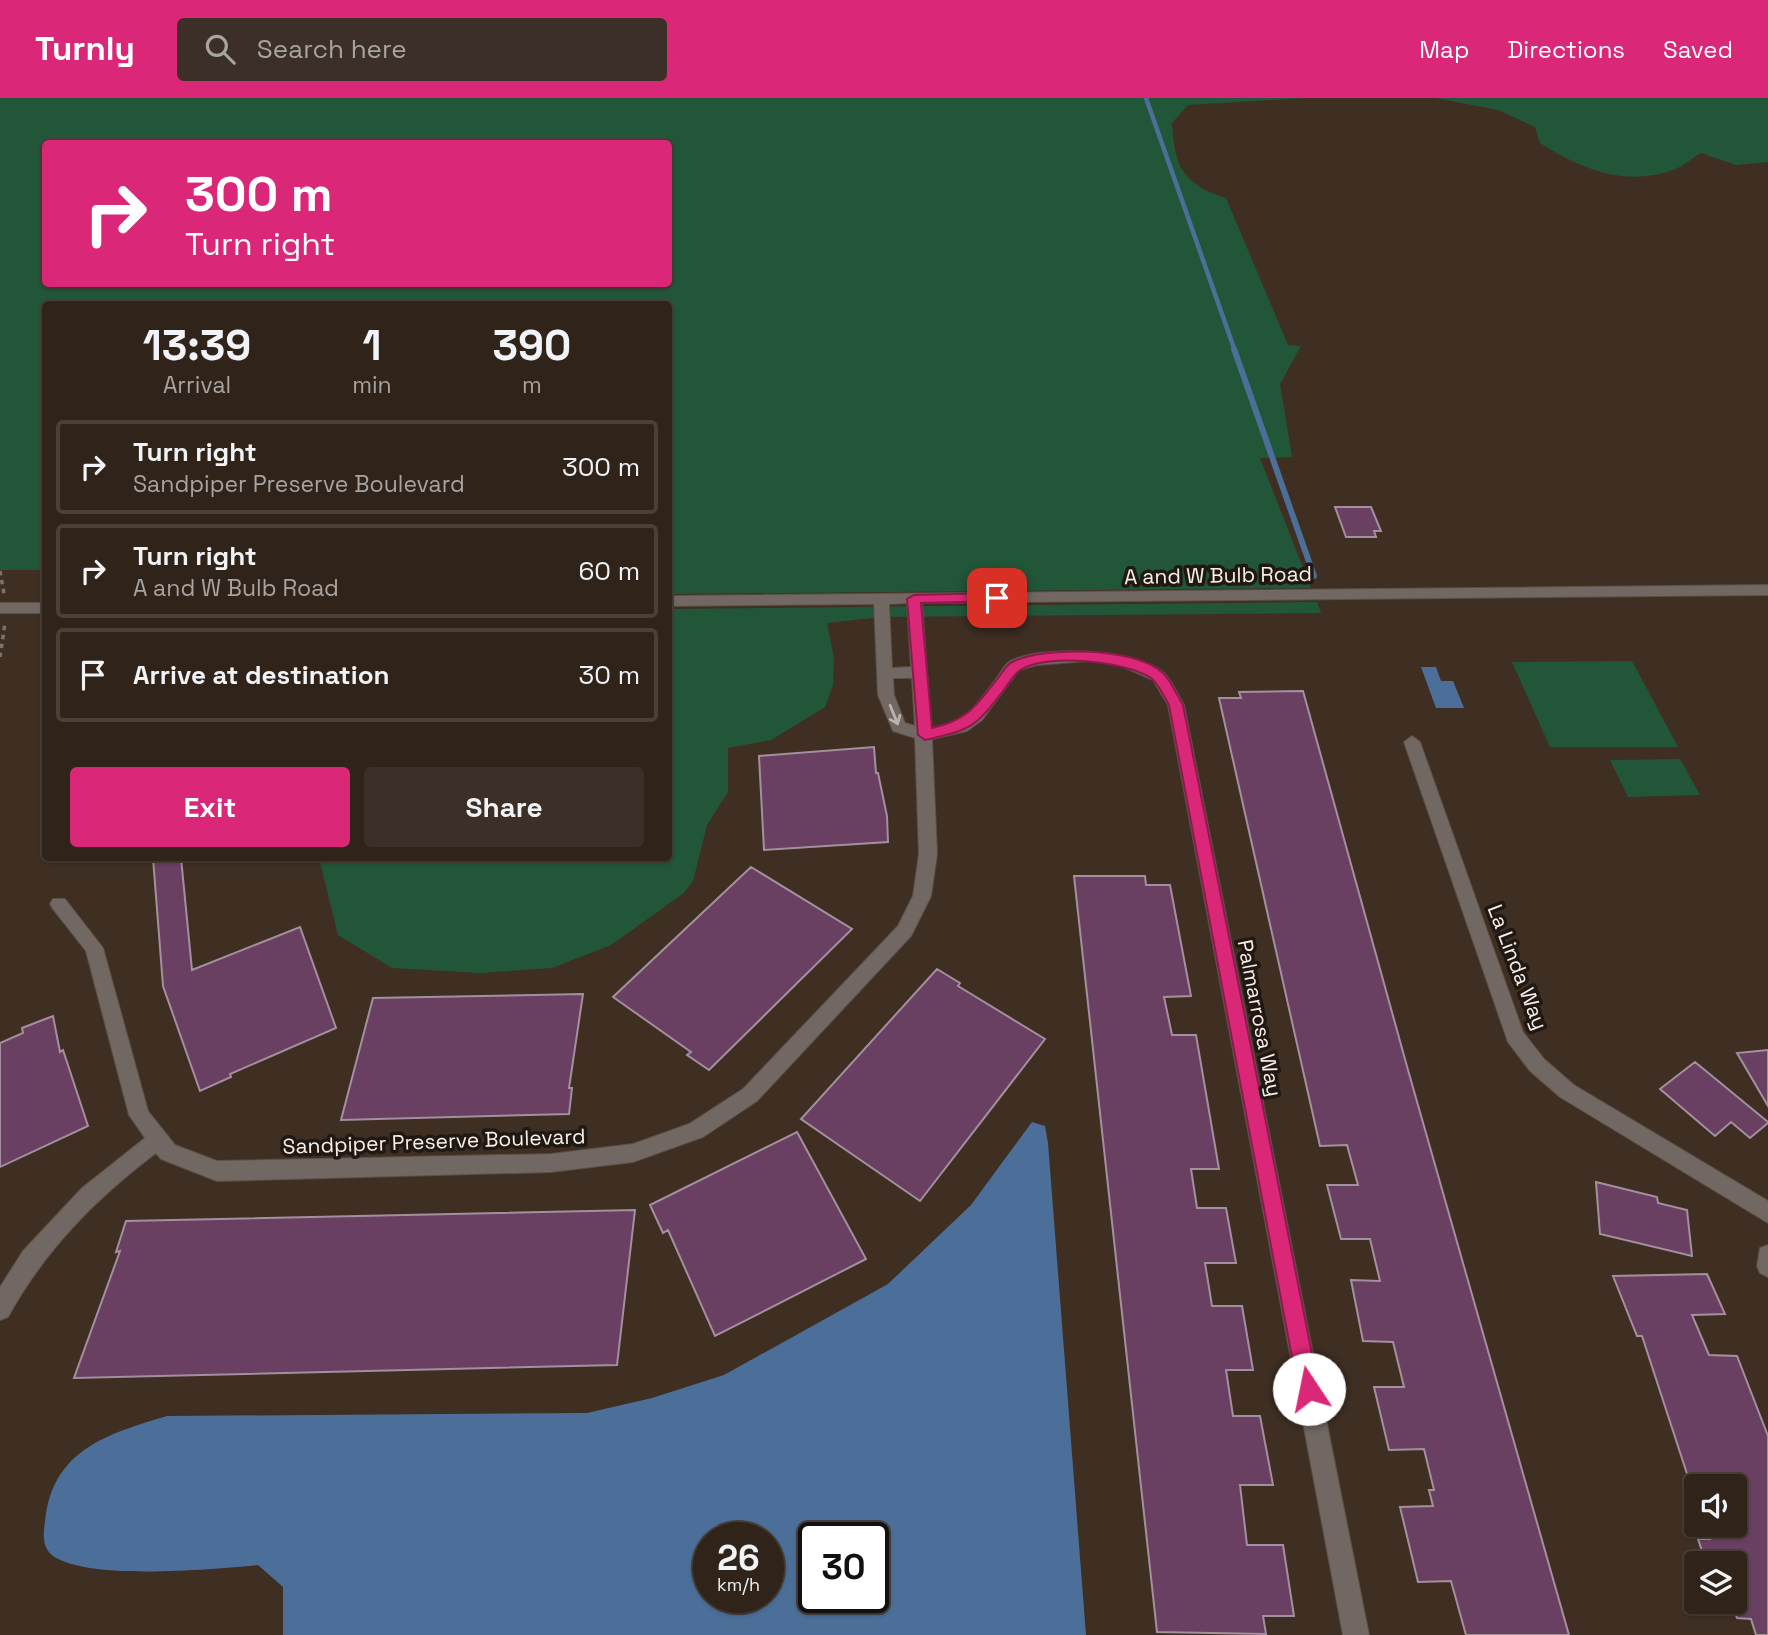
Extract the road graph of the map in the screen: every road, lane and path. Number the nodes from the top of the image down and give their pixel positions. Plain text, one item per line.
1 (1768, 590) edge
2 (881, 599) junction
3 (914, 599) junction
4 (672, 601) edge
5 (0, 608) edge
6 (42, 608) edge
7 (919, 672) junction
8 (885, 673) junction
9 (925, 735) junction
10 (1412, 742) dead end
11 (59, 904) dead end
12 (158, 1140) junction
13 (1768, 1213) edge
14 (1768, 1255) edge
15 (1768, 1266) edge
16 (0, 1309) edge
17 (1356, 1635) edge

1 - 3 street, A and W Bulb Road
2 - 3 street, A and W Bulb Road
2 - 4 street, A and W Bulb Road
2 - 8 street
3 - 7 street, Sandpiper Preserve Boulevard
5 - 6 street
7 - 8 street
7 - 9 street, Sandpiper Preserve Boulevard
8 -> 9 street
9 - 12 street, Sandpiper Preserve Boulevard
9 - 17 street, Palmarrosa Way
10 - 13 street, La Linda Way
11 - 12 street, Sandpiper Preserve Boulevard
12 - 16 street
14 - 15 street

